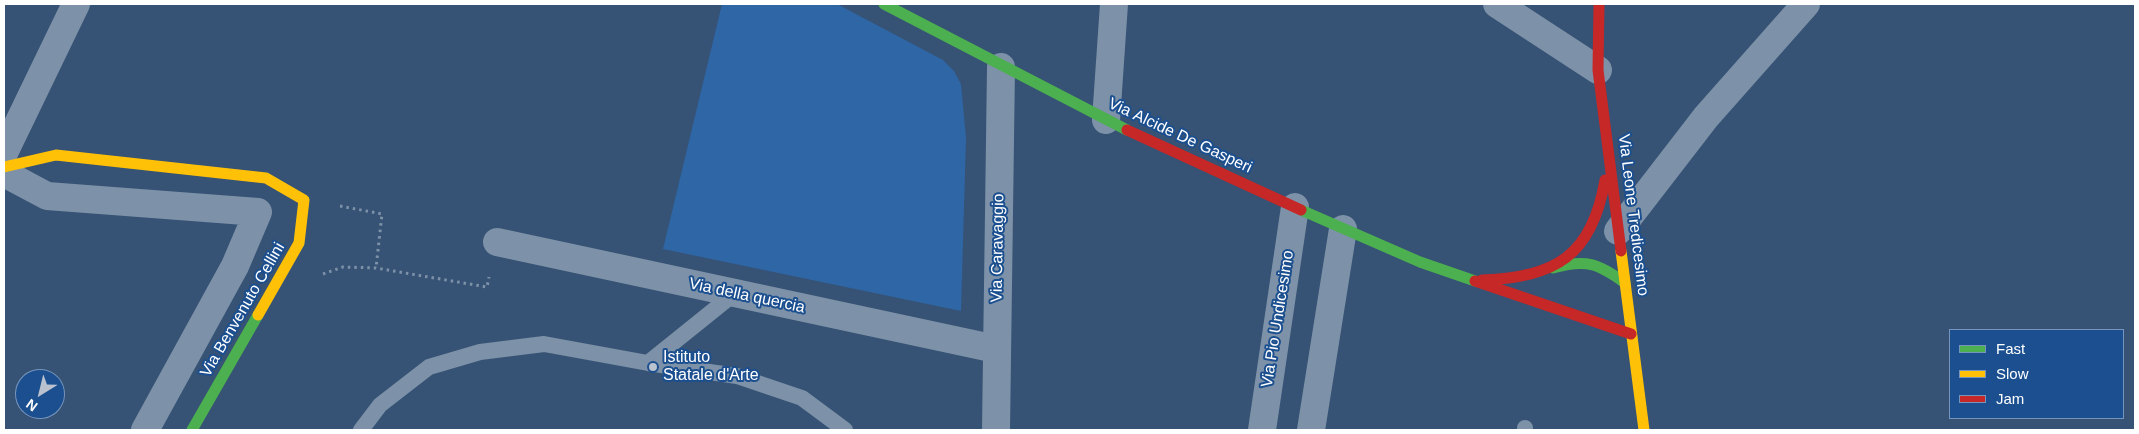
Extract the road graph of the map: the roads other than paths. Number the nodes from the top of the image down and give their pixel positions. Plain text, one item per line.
1 (76, 4) edge
2 (884, 4) edge
3 (1114, 4) edge
4 (1497, 4) edge
5 (1599, 4) edge
6 (1806, 4) edge
7 (1001, 67) junction
8 (1598, 70) junction
9 (1106, 120) junction
10 (1607, 144) junction
11 (4, 153) edge
12 (4, 167) edge
13 (4, 173) edge
14 (1295, 207) junction
15 (1343, 229) junction
16 (1618, 230) junction
17 (497, 242) dead end
18 (1545, 271) junction
19 (1471, 280) junction
20 (1625, 283) junction
21 (735, 293) junction
22 (1631, 334) junction
23 (996, 349) junction
24 (648, 364) junction
25 (145, 430) edge
26 (192, 430) edge
27 (362, 430) edge
28 (844, 430) edge
29 (996, 430) edge
30 (1262, 430) edge
31 (1311, 430) edge
32 (1644, 430) edge

1 - 11 street
2 - 7 street, Via Alcide De Gasperi
3 - 9 street
4 - 8 street
5 - 8 street, Via Leone Tredicesimo
6 - 16 street
7 - 9 street, Via Alcide De Gasperi
7 - 23 street, Via Caravaggio
8 - 10 street, Via Leone Tredicesimo
9 - 14 street, Via Alcide De Gasperi
10 - 16 street, Via Leone Tredicesimo
10 - 18 street, Via Alcide De Gasperi
12 - 26 street, Via Benvenuto Cellini
13 - 25 street
14 - 15 street, Via Alcide De Gasperi
14 - 30 street, Via Pio Undicesimo
15 - 19 street, Via Alcide De Gasperi
15 - 31 street
16 - 20 street, Via Leone Tredicesimo
17 - 21 street, Via della quercia
18 - 19 street, Via Alcide De Gasperi
18 - 20 street, Via Alcide De Gasperi
19 - 22 street, Via Alcide De Gasperi
20 - 22 street, Via Leone Tredicesimo
21 - 23 street, Via della quercia
21 - 24 lane
22 - 32 street, Via Leone Tredicesimo
23 - 29 street, Via Caravaggio
24 - 27 lane
24 - 28 lane

